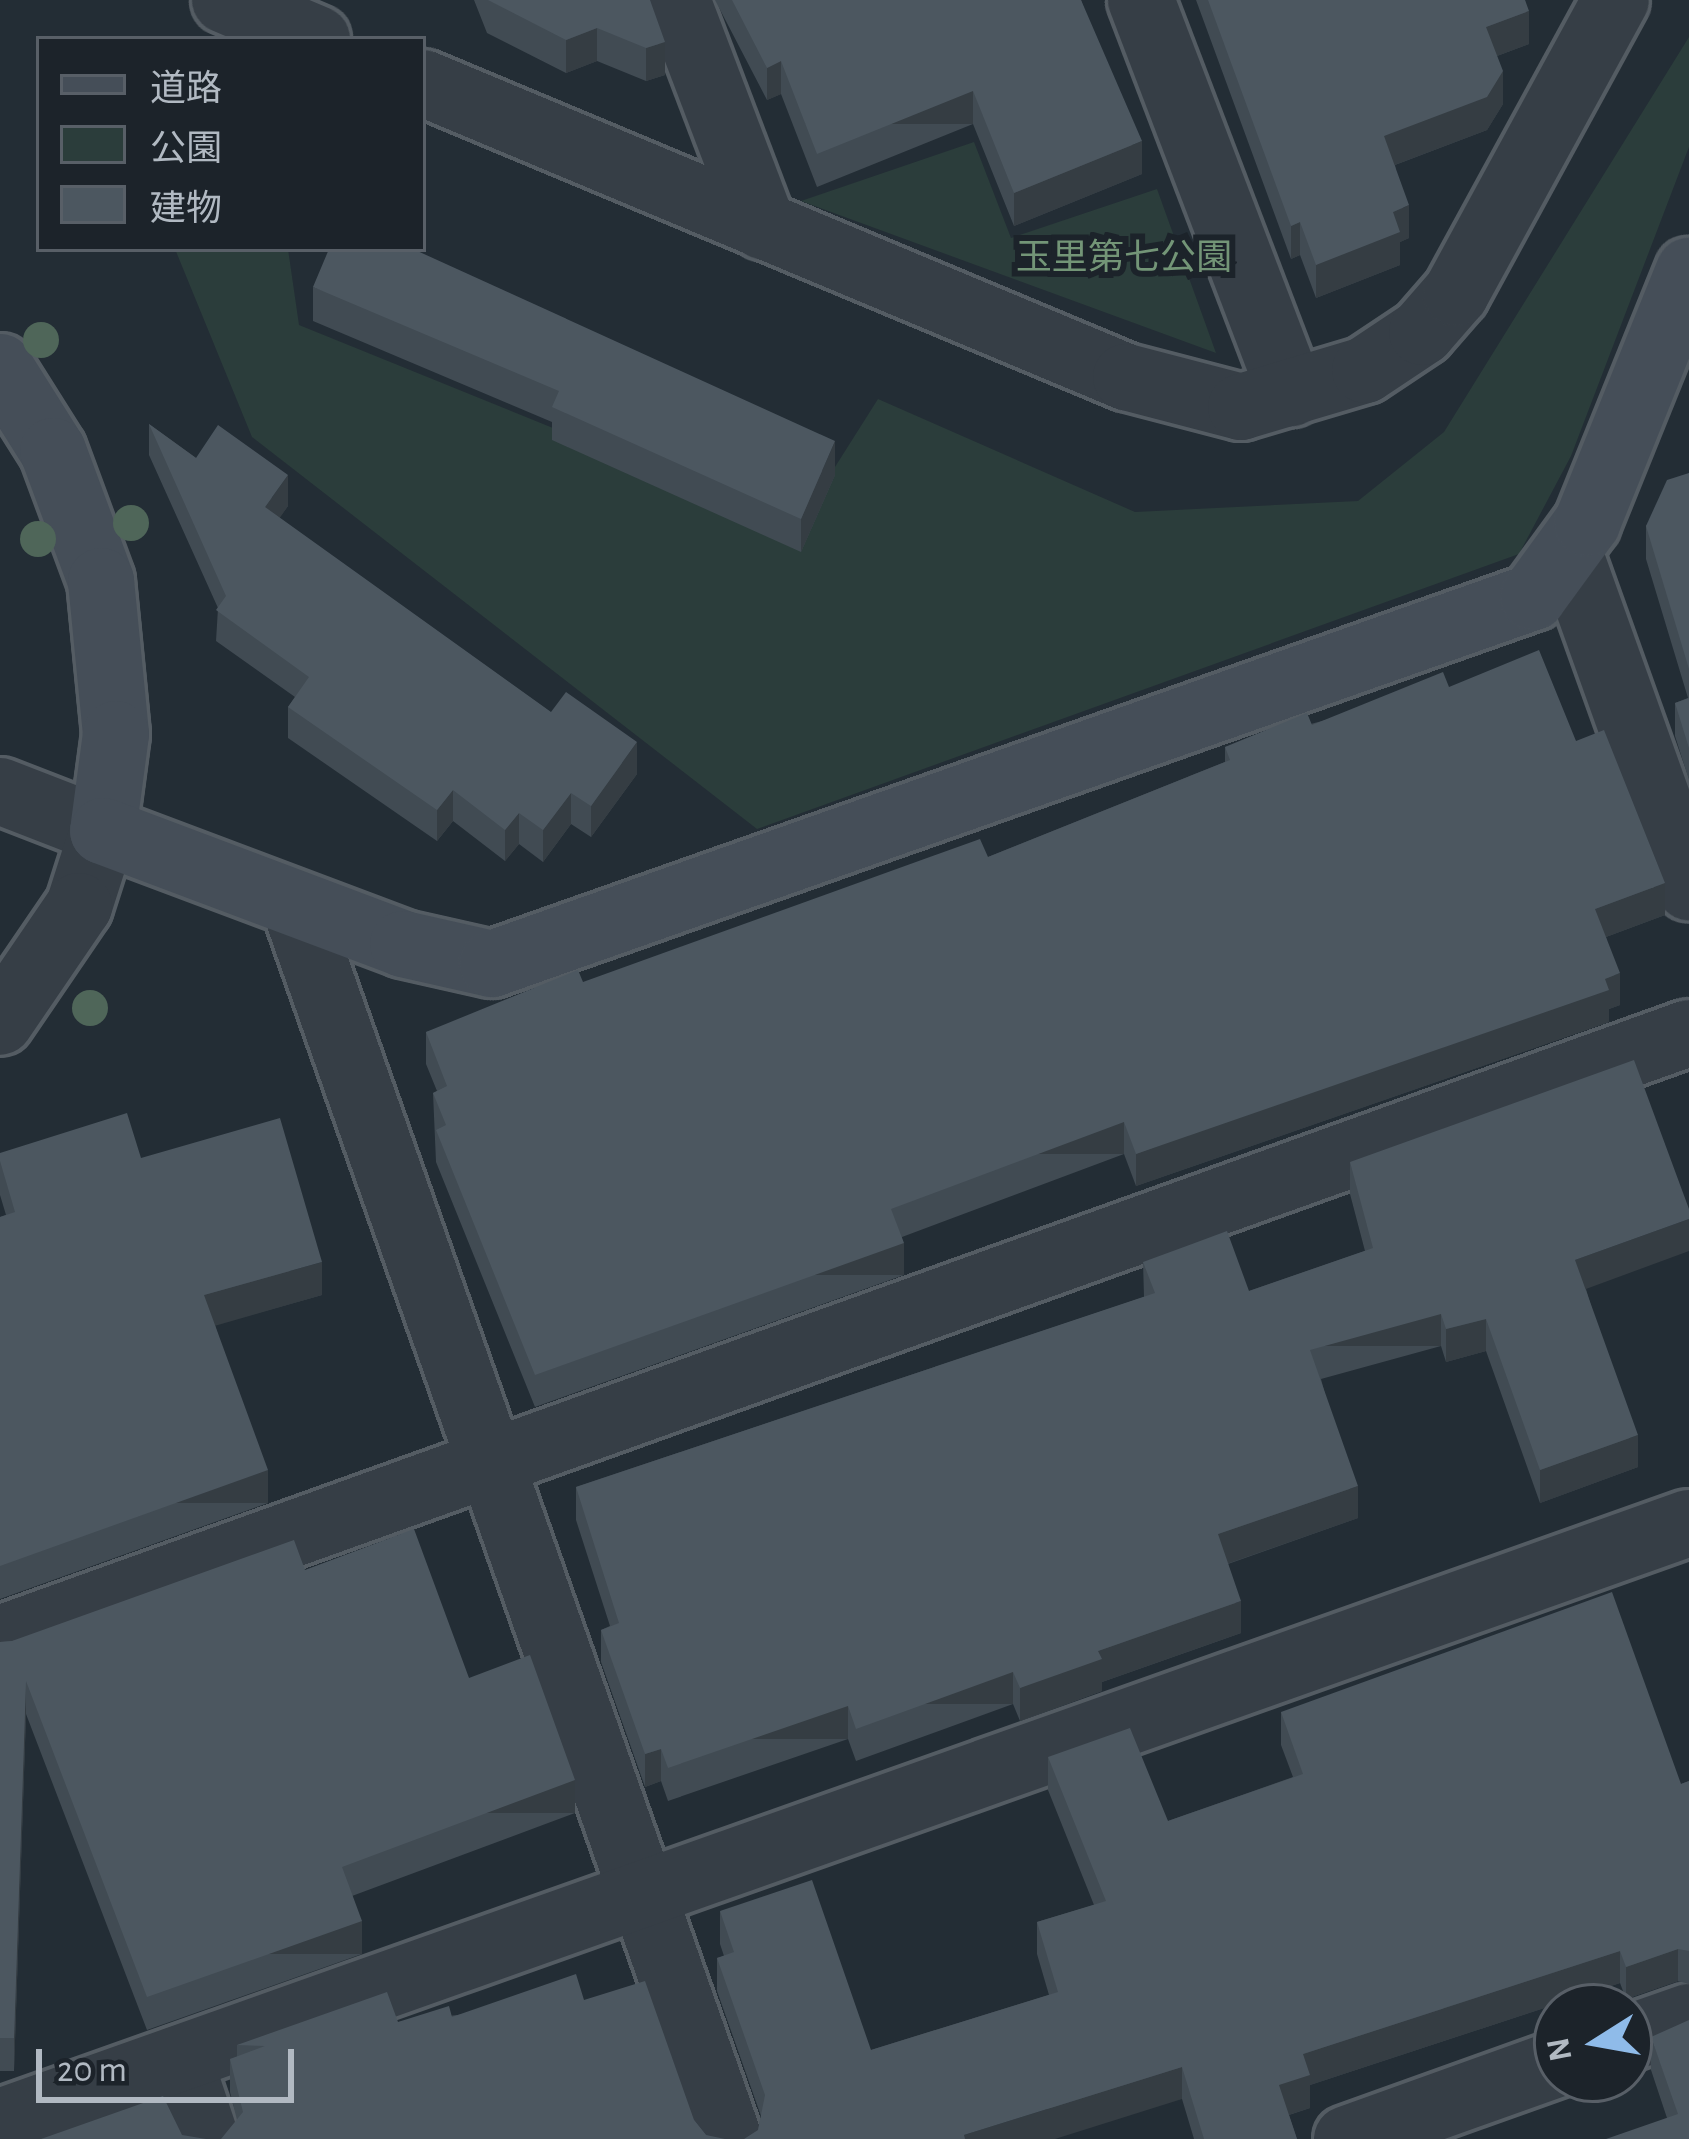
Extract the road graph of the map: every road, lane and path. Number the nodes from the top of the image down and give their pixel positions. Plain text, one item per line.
1 (224, 0) edge
2 (677, 0) edge
3 (1141, 0) edge
4 (1609, 4) edge
5 (310, 36) edge
6 (426, 84) edge
7 (763, 226) junction
8 (1689, 271) edge
9 (0, 367) edge
10 (1291, 394) junction
11 (1570, 555) junction
12 (0, 791) edge
13 (103, 831) junction
14 (1689, 887) edge
15 (294, 904) junction
16 (0, 1022) edge
17 (1689, 1033) edge
18 (491, 1462) junction
19 (1689, 1523) edge
20 (0, 1639) edge
21 (644, 1896) junction
22 (1689, 2017) edge
23 (1653, 2030) edge
24 (179, 2059) junction
25 (1533, 2073) edge
26 (0, 2122) edge
27 (206, 2139) edge
28 (729, 2139) edge
29 (1347, 2139) edge

1 - 5 street
2 - 7 street
3 - 10 street
4 - 10 street
6 - 7 street
7 - 10 street
8 - 11 street
9 - 13 street
11 - 14 street
11 - 15 street
12 - 13 street
13 - 15 street
13 - 16 street
15 - 18 street
17 - 18 street
18 - 20 street
18 - 21 street
19 - 21 street
21 - 24 street
21 - 28 street
22 - 23 street
24 - 26 street
24 - 27 street
25 - 29 street

